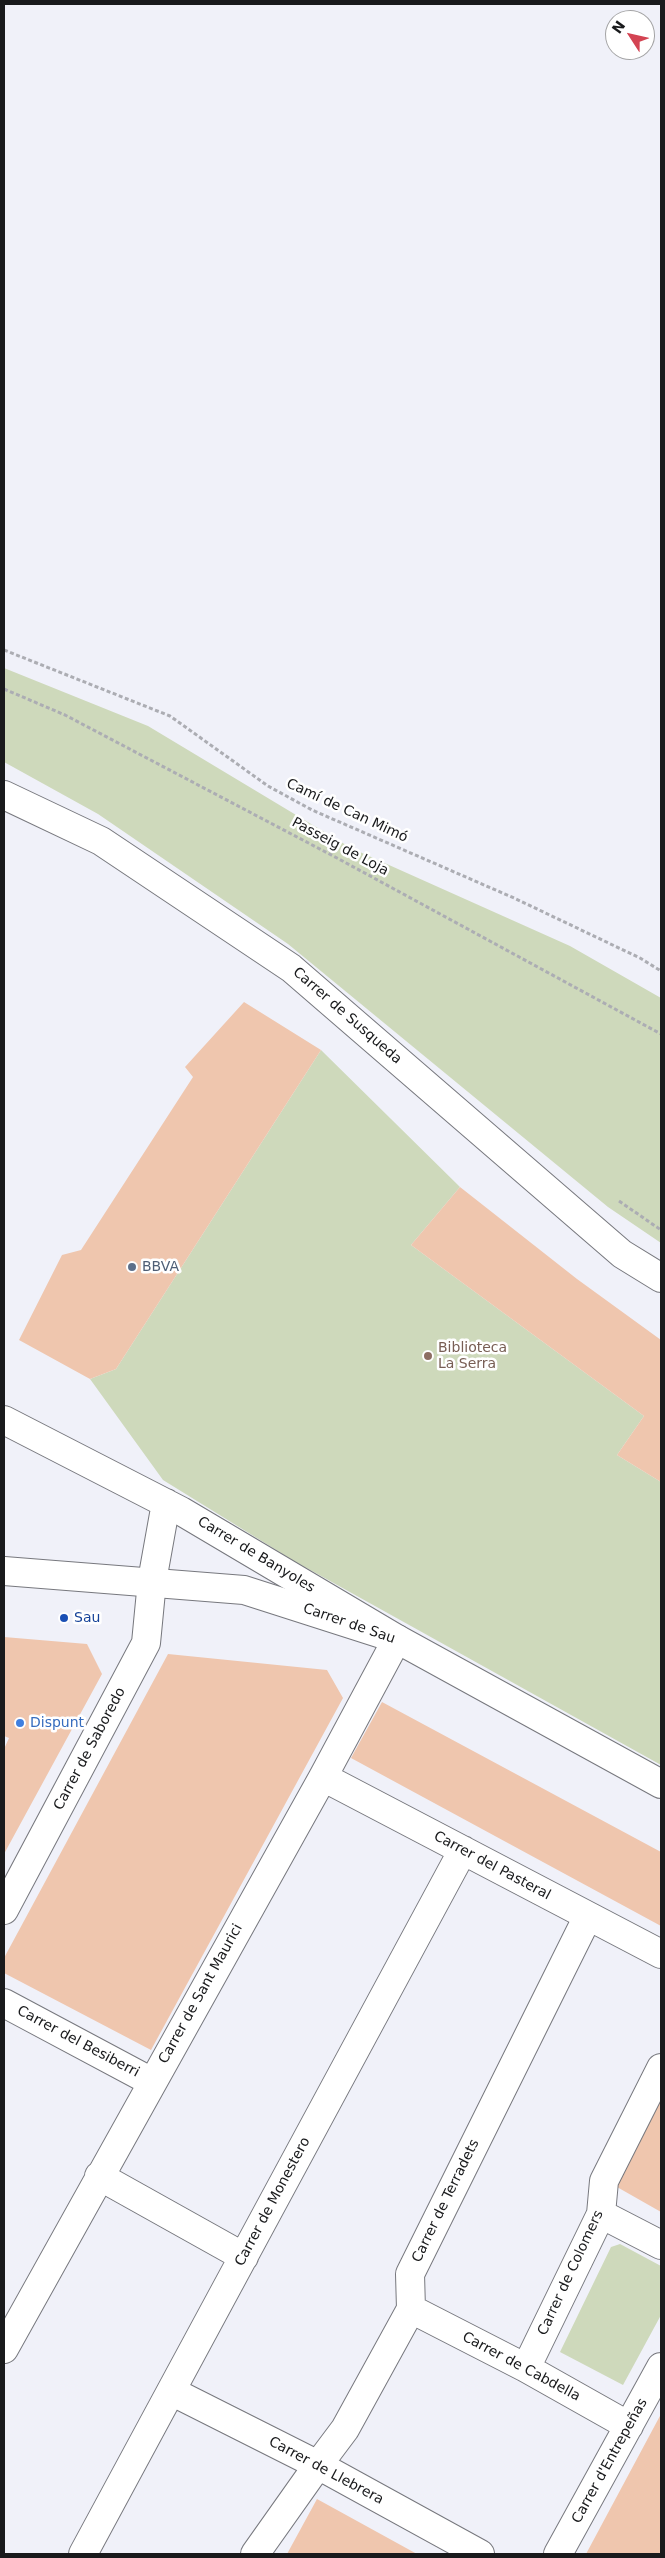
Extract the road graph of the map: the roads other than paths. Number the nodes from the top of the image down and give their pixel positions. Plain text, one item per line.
1 (4, 795) edge
2 (661, 1278) edge
3 (4, 1420) edge
4 (166, 1503) junction
5 (4, 1571) edge
6 (152, 1581) junction
7 (397, 1639) junction
8 (323, 1776) junction
9 (661, 1784) edge
10 (463, 1850) junction
11 (4, 1910) edge
12 (588, 1916) junction
13 (661, 1954) edge
14 (4, 2004) edge
15 (661, 2068) edge
16 (152, 2082) junction
17 (99, 2176) junction
18 (601, 2214) junction
19 (661, 2245) edge
20 (244, 2257) junction
21 (411, 2309) junction
22 (4, 2349) edge
23 (661, 2367) edge
24 (526, 2368) junction
25 (171, 2391) junction
26 (630, 2426) junction
27 (318, 2464) junction
28 (83, 2554) edge
29 (255, 2554) edge
30 (480, 2554) edge
31 (558, 2554) edge

1 - 2 street, Carrer de Susqueda
3 - 4 street, Carrer de Banyoles
4 - 6 street
4 - 7 street, Carrer de Banyoles
5 - 6 street, Carrer de Sau
6 - 7 street, Carrer de Sau
6 - 11 street, Carrer de Saboredo
7 - 8 street, Carrer de Sant Maurici
7 - 9 street, Carrer de Sau
8 - 10 street, Carrer del Pasteral
8 - 16 street, Carrer de Sant Maurici
10 - 12 street, Carrer del Pasteral
10 - 20 street, Carrer de Monestero
12 - 13 street, Carrer del Pasteral
12 - 21 street, Carrer de Terradets
14 - 16 street, Carrer del Besiberri
15 - 18 street, Carrer de Colomers
16 - 17 street, Carrer de Sant Maurici
17 - 20 street
17 - 22 street, Carrer de Sant Maurici
18 - 19 street
18 - 24 street, Carrer de Colomers
20 - 25 street, Carrer de Monestero
21 - 24 street, Carrer de Cabdella
21 - 27 street
23 - 26 street, Carrer d'Entrepeñas
24 - 26 street, Carrer de Cabdella
25 - 27 street, Carrer de Llebrera
25 - 28 street, Carrer de Monestero
26 - 31 street, Carrer d'Entrepeñas
27 - 29 street
27 - 30 street, Carrer de Llebrera

